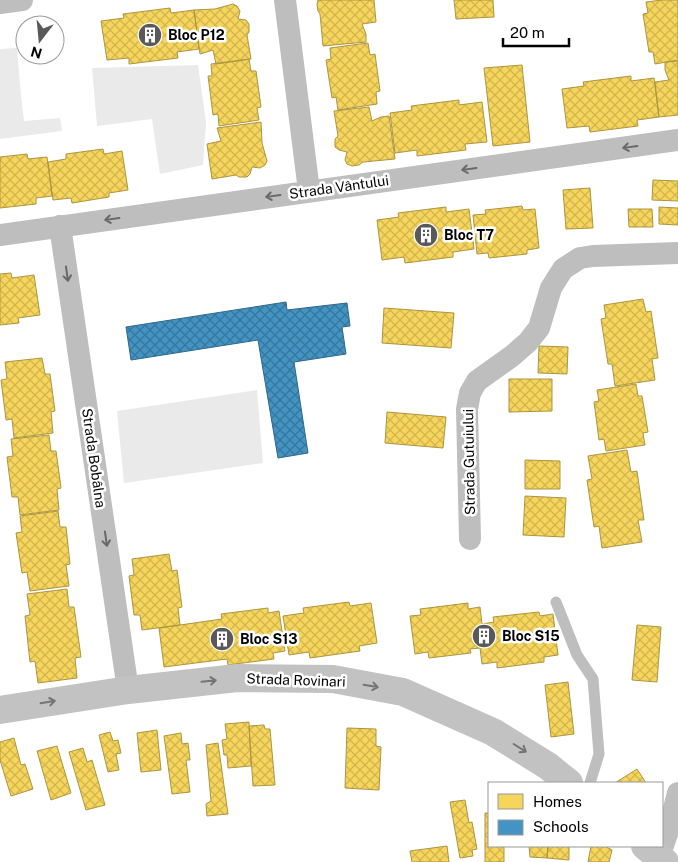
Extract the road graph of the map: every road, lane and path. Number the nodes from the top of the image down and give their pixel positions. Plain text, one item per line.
1 (22, 0) edge
2 (285, 0) edge
3 (0, 3) edge
4 (678, 140) edge
5 (309, 191) junction
6 (60, 226) junction
7 (0, 234) edge
8 (678, 253) edge
9 (470, 539) dead end
10 (556, 602) dead end
11 (128, 690) junction
12 (0, 710) edge
13 (568, 782) edge
14 (590, 782) edge
15 (678, 793) edge
16 (663, 840) edge

1 - 3 street
2 - 5 street
4 -> 5 street, Strada Vântului
5 -> 6 street, Strada Vântului
6 - 7 street, Strada Vântului
6 -> 11 street, Strada Bobâlna
8 - 9 street, Strada Gutuiului
10 - 14 lane
12 -> 11 street, Strada Rovinari
11 -> 13 street, Strada Rovinari
15 - 16 street

